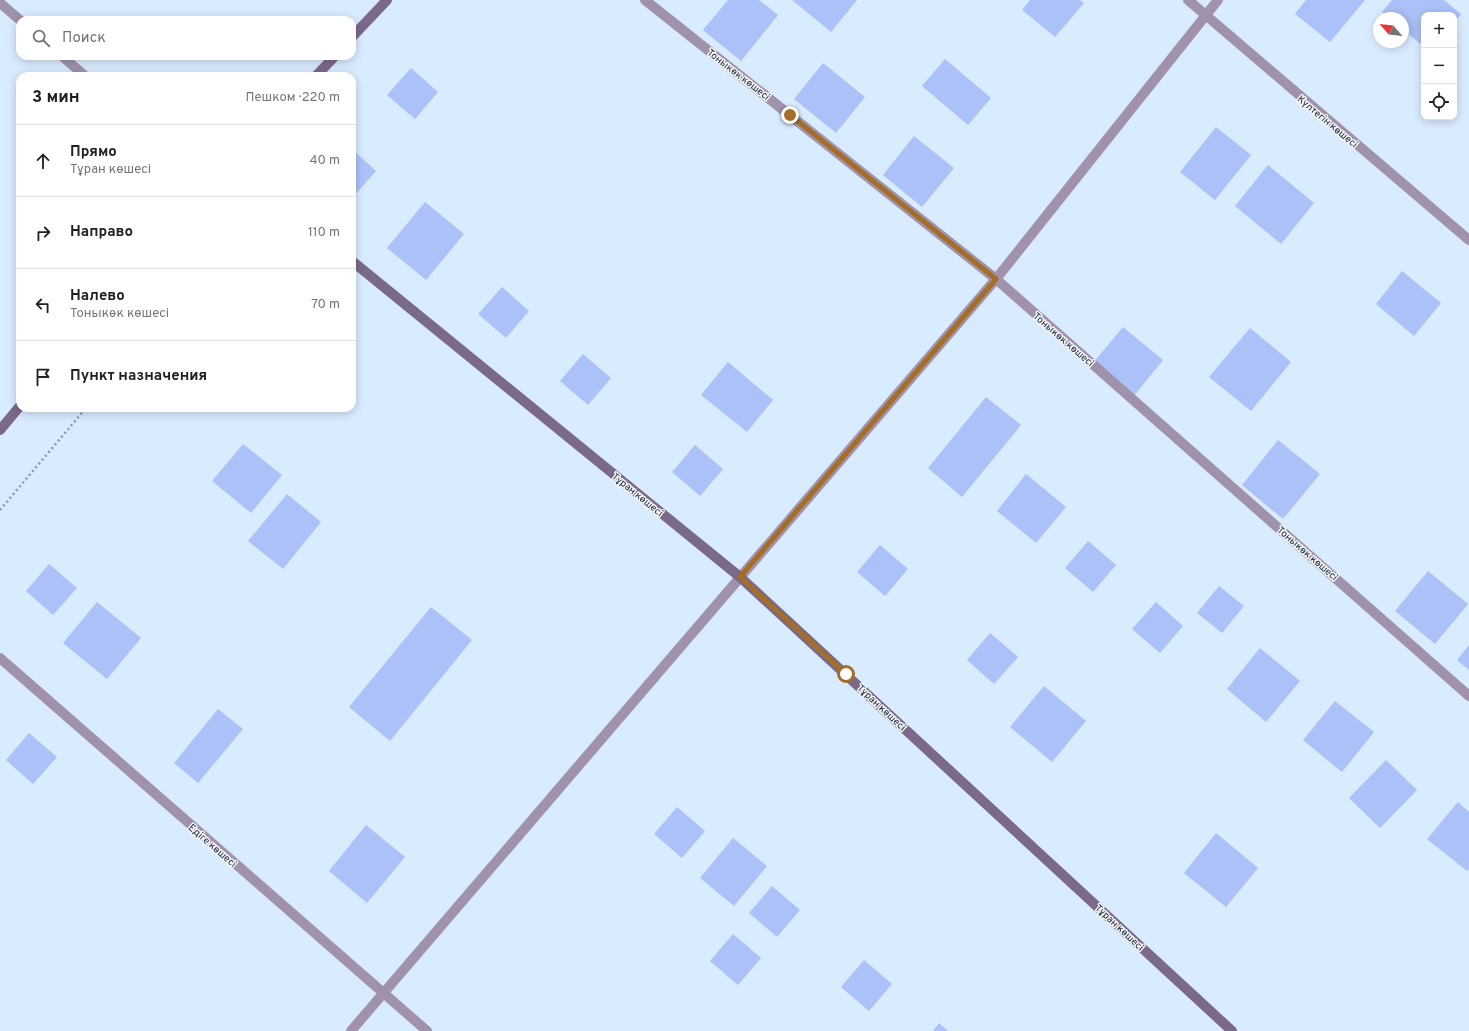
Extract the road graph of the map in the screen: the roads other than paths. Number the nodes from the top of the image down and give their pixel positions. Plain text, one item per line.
1 (387, 0) edge
2 (645, 0) edge
3 (1188, 0) edge
4 (1218, 0) edge
5 (0, 3) edge
6 (1205, 16) junction
7 (16, 17) edge
8 (356, 33) edge
9 (67, 60) edge
10 (331, 60) edge
11 (80, 72) edge
12 (320, 72) edge
13 (1469, 240) edge
14 (356, 264) edge
15 (996, 279) junction
16 (16, 411) edge
17 (0, 430) edge
18 (740, 577) junction
19 (0, 658) edge
20 (1469, 696) edge
21 (383, 994) junction
22 (351, 1031) edge
23 (427, 1031) edge
24 (1232, 1031) edge

1 - 8 street
2 - 15 street, Тоныкөк көшесі
3 - 6 street, Күлтегін көшесі
4 - 6 street
5 - 7 street
6 - 13 street, Күлтегін көшесі
6 - 15 street
9 - 11 street
10 - 12 street
14 - 18 street, Тұран көшесі
15 - 18 street
15 - 20 street, Тоныкөк көшесі
16 - 17 street
18 - 21 street
18 - 24 street, Тұран көшесі
19 - 21 street, Едіге көшесі
21 - 22 street
21 - 23 street, Едіге көшесі

